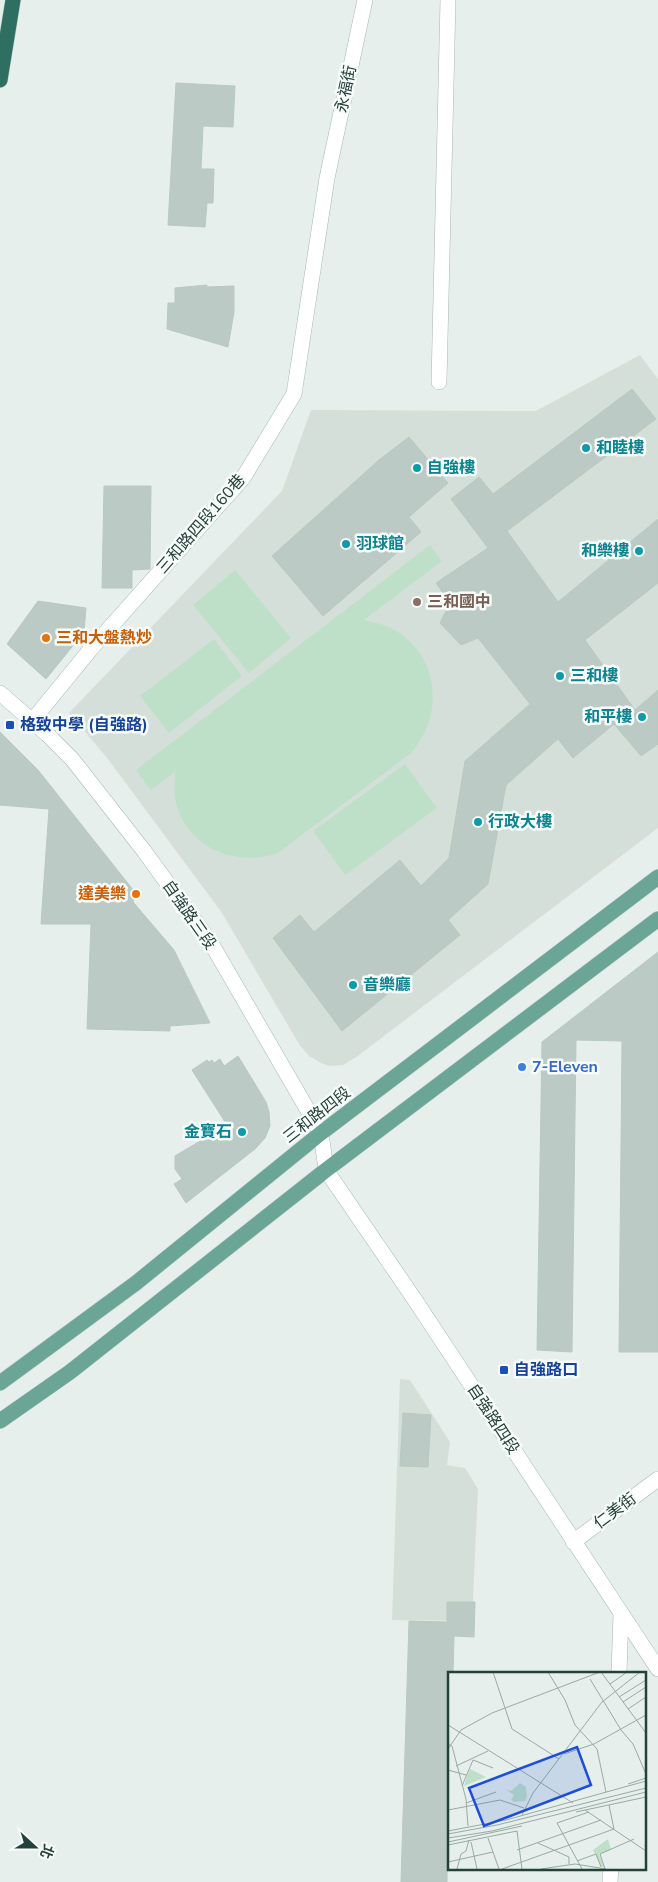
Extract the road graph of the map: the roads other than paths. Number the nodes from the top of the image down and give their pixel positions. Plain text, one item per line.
1 (13, 0) edge
2 (365, 0) edge
3 (448, 0) edge
4 (0, 80) edge
5 (327, 178) joint
6 (439, 382) dead end
7 (0, 693) edge
8 (32, 721) junction
9 (658, 877) edge
10 (658, 919) edge
11 (321, 1133) junction
12 (326, 1170) junction
13 (0, 1383) edge
14 (0, 1421) edge
15 (658, 1479) edge
16 (572, 1542) junction
17 (621, 1614) junction
18 (658, 1669) edge
19 (619, 1672) edge

1 - 4 highway
2 - 5 street, 永福街
3 - 6 street
5 - 8 street, 三和路四段160巷
7 - 8 street, 自強路三段
8 - 11 street, 自強路三段
9 - 11 main road, 三和路四段
10 - 12 main road
11 - 12 street, 自強路三段
11 - 13 main road, 三和路四段
12 - 14 main road
12 - 16 street, 自強路四段
15 - 16 street, 仁美街
16 - 17 street, 自強路四段
17 - 18 street, 自強路四段
17 - 19 street

